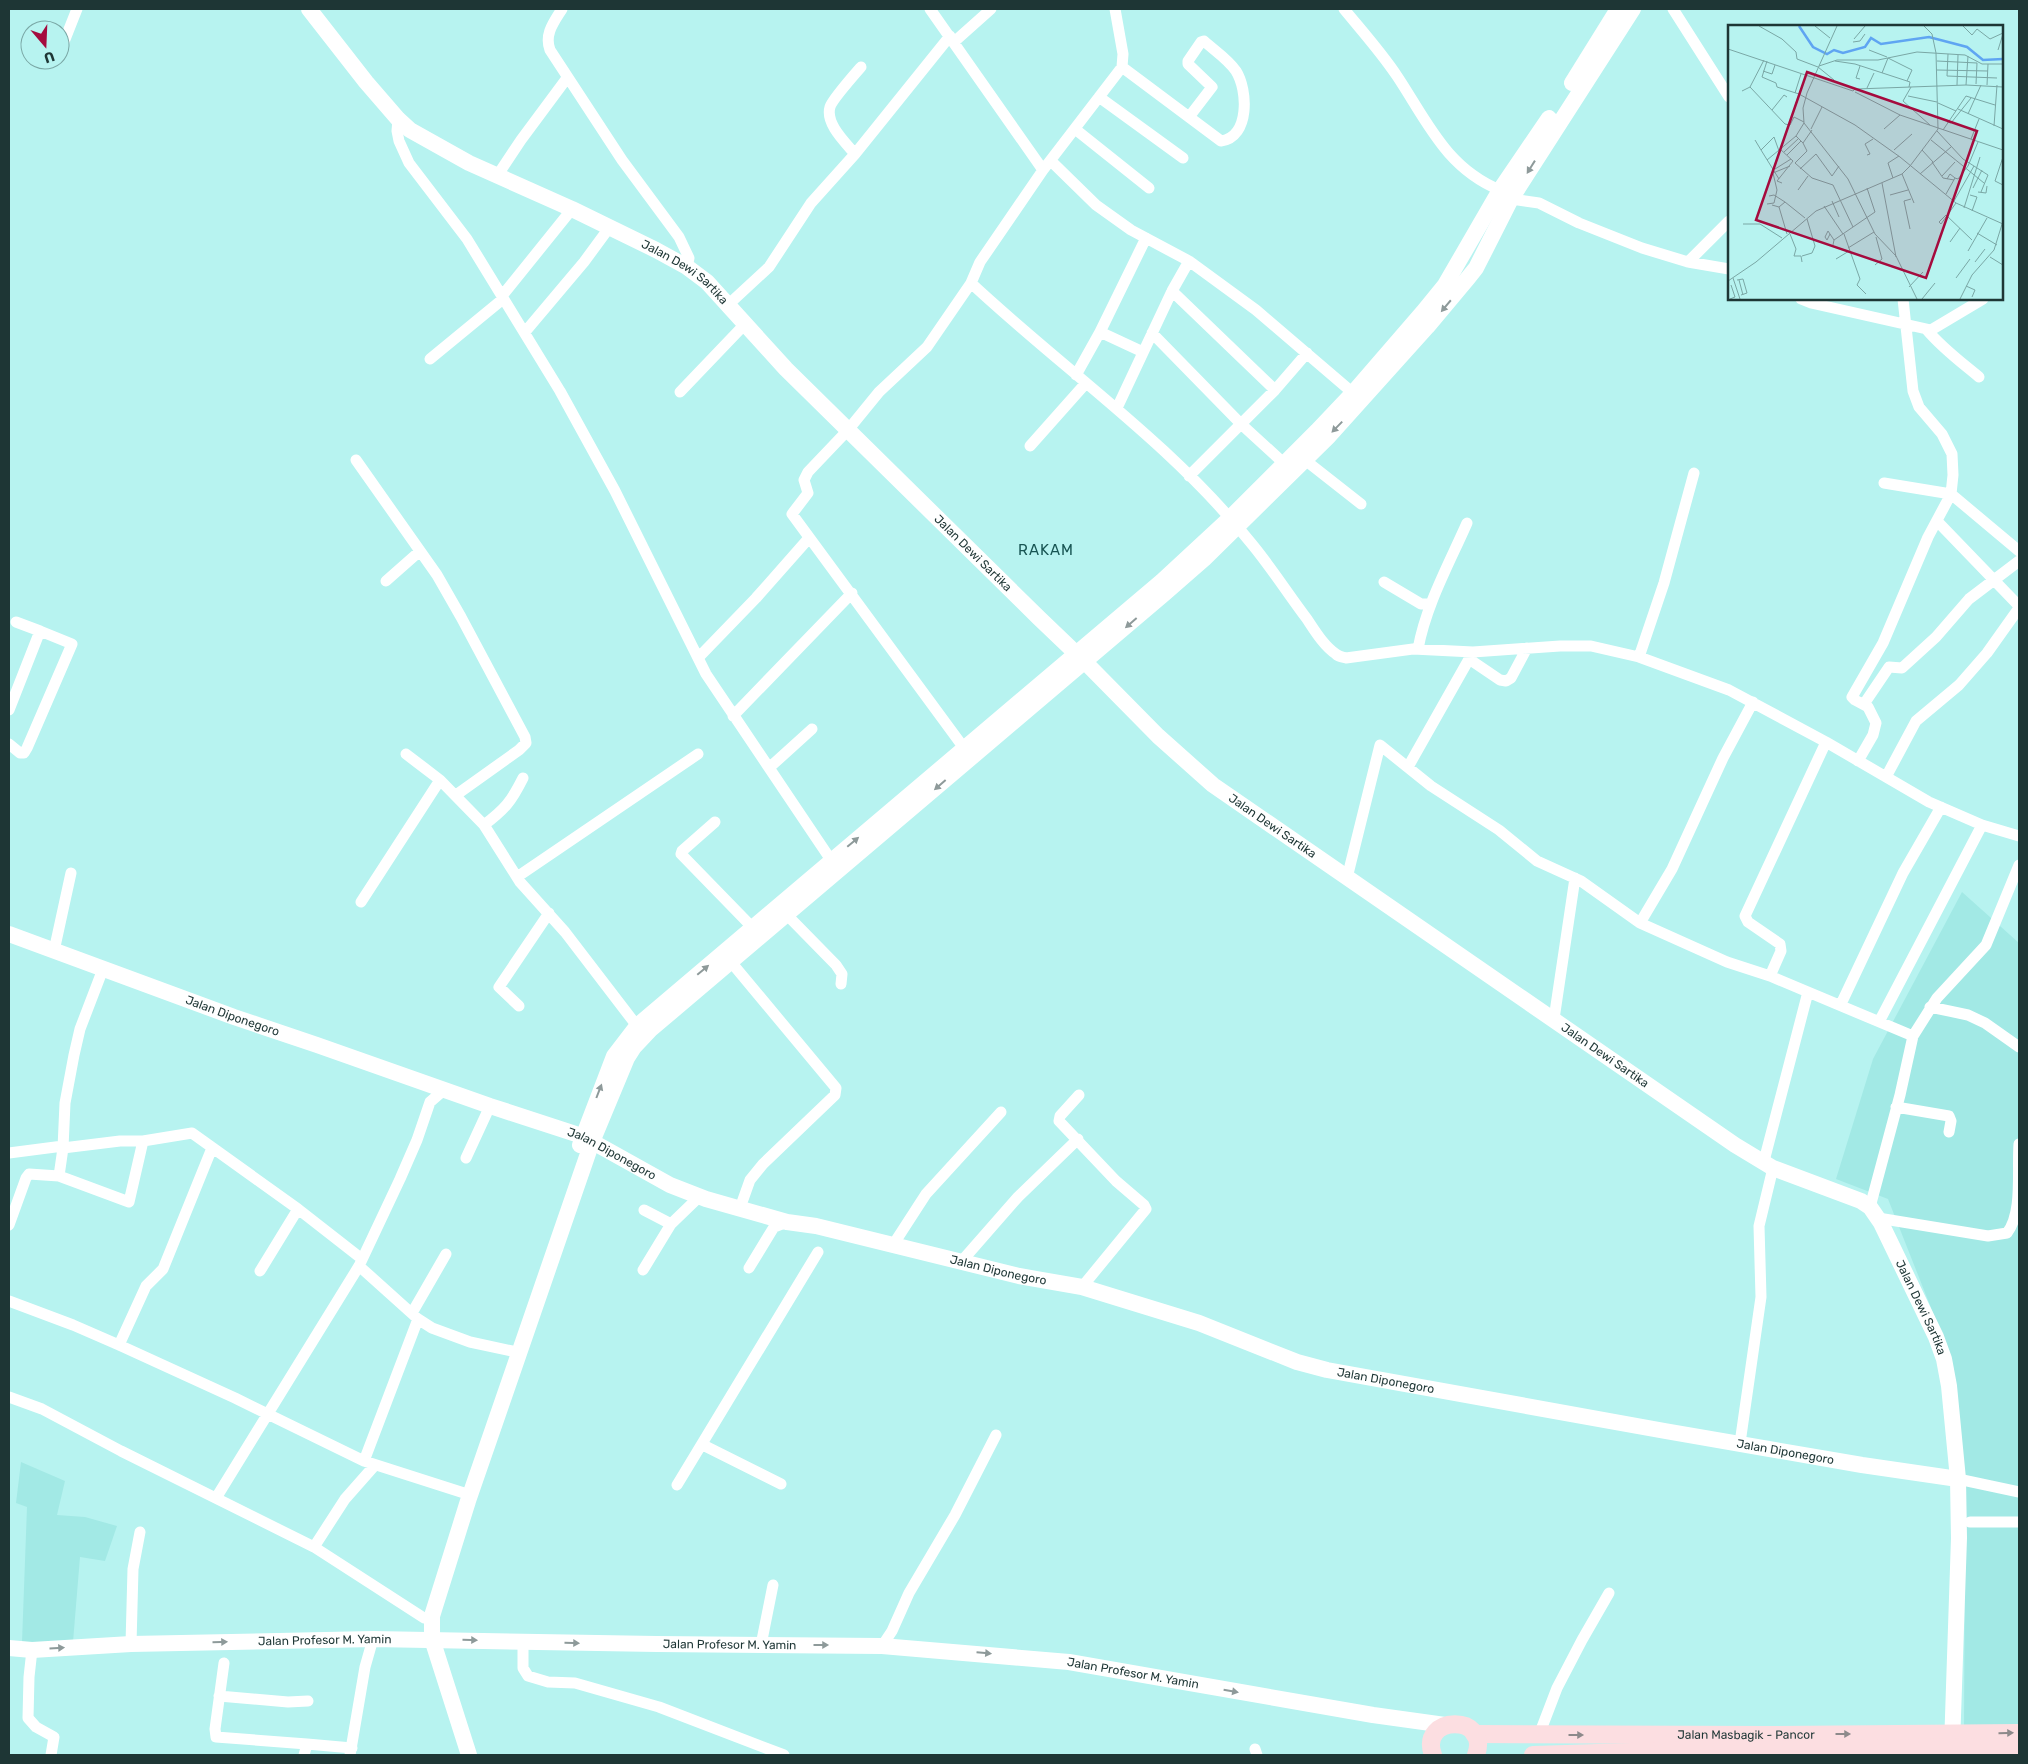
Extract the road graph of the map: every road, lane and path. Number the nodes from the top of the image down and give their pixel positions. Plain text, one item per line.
1 (77, 9) edge
2 (309, 9) edge
3 (562, 9) edge
4 (930, 9) edge
5 (992, 9) edge
6 (1115, 9) edge
7 (1344, 9) edge
8 (1618, 9) edge
9 (1633, 9) edge
10 (1673, 9) edge
11 (70, 27) edge
12 (952, 39) junction
13 (860, 67) dead end
14 (1122, 67) junction
15 (567, 78) junction
16 (1728, 95) edge
17 (1099, 97) junction
18 (1189, 117) junction
19 (398, 119) junction
20 (1075, 129) junction
21 (855, 154) junction
22 (1183, 158) dead end
23 (1047, 165) junction
24 (497, 176) junction
25 (1149, 188) dead end
26 (1506, 194) junction
27 (572, 209) junction
28 (1728, 222) edge
29 (610, 228) junction
30 (1146, 238) junction
31 (1480, 244) junction
32 (1189, 261) junction
33 (1688, 262) junction
34 (687, 267) junction
35 (1728, 269) edge
36 (971, 283) junction
37 (1172, 291) junction
38 (502, 297) junction
39 (1804, 300) edge
40 (1903, 300) edge
41 (1980, 300) edge
42 (729, 304) junction
43 (746, 323) junction
44 (1906, 323) junction
45 (1422, 324) junction
46 (1927, 330) junction
47 (525, 332) junction
48 (1100, 332) junction
49 (1152, 333) junction
50 (1143, 352) junction
51 (1307, 353) junction
52 (430, 359) dead end
53 (1076, 375) junction
54 (1980, 377) dead end
55 (1086, 383) junction
56 (1275, 390) junction
57 (680, 392) dead end
58 (1353, 393) junction
59 (1116, 408) junction
60 (1241, 424) junction
61 (848, 430) junction
62 (1030, 446) dead end
63 (356, 460) dead end
64 (1305, 460) junction
65 (1289, 468) junction
66 (1694, 473) dead end
67 (1189, 476) junction
68 (1884, 483) dead end
69 (1951, 494) junction
70 (1361, 504) dead end
71 (1936, 521) junction
72 (1234, 522) junction
73 (1467, 523) dead end
74 (809, 538) junction
75 (420, 551) junction
76 (2019, 551) edge
77 (2019, 561) edge
78 (1994, 579) junction
79 (386, 581) dead end
80 (1384, 582) dead end
81 (852, 594) junction
82 (1430, 604) junction
83 (2019, 607) edge
84 (16, 622) dead end
85 (40, 631) junction
86 (1527, 648) junction
87 (1418, 649) junction
88 (1471, 655) junction
89 (1639, 657) junction
90 (698, 658) junction
91 (1081, 658) junction
92 (1753, 702) junction
93 (1864, 704) junction
94 (9, 710) edge
95 (733, 716) junction
96 (812, 729) dead end
97 (1826, 742) junction
98 (9, 744) edge
99 (406, 754) dead end
100 (698, 754) dead end
101 (961, 756) junction
102 (1858, 761) junction
103 (770, 767) junction
104 (1408, 767) junction
105 (1886, 777) junction
106 (523, 778) dead end
107 (440, 780) junction
108 (456, 795) junction
109 (1940, 807) junction
110 (715, 822) dead end
111 (1982, 825) junction
112 (484, 826) junction
113 (2019, 836) edge
114 (831, 860) junction
115 (2019, 865) edge
116 (71, 873) dead end
117 (517, 877) junction
118 (1347, 878) junction
119 (1575, 878) junction
120 (361, 902) dead end
121 (549, 913) junction
122 (787, 915) junction
123 (1640, 923) junction
124 (753, 928) junction
125 (9, 934) edge
126 (54, 951) junction
127 (727, 957) junction
128 (103, 969) junction
129 (1770, 976) junction
130 (840, 984) dead end
131 (1808, 992) junction
132 (1841, 1004) junction
133 (519, 1006) dead end
134 (1930, 1007) junction
135 (1554, 1019) junction
136 (1880, 1020) junction
137 (637, 1026) junction
138 (1913, 1036) junction
139 (2019, 1047) edge
140 (445, 1089) junction
141 (1079, 1095) dead end
142 (490, 1106) junction
143 (1896, 1107) junction
144 (1001, 1112) dead end
145 (1949, 1132) dead end
146 (587, 1139) junction
147 (1078, 1139) junction
148 (142, 1141) junction
149 (2019, 1144) edge
150 (63, 1147) junction
151 (212, 1148) junction
152 (9, 1153) edge
153 (466, 1158) dead end
154 (1768, 1164) junction
155 (59, 1176) junction
156 (700, 1196) junction
157 (740, 1208) junction
158 (298, 1209) junction
159 (644, 1210) dead end
160 (1874, 1212) junction
161 (787, 1222) junction
162 (671, 1224) junction
163 (9, 1225) edge
164 (894, 1245) junction
165 (818, 1252) dead end
166 (446, 1254) dead end
167 (361, 1262) junction
168 (962, 1262) junction
169 (749, 1268) dead end
170 (643, 1270) dead end
171 (260, 1271) dead end
172 (1082, 1287) junction
173 (9, 1301) edge
174 (415, 1316) junction
175 (119, 1345) junction
176 (512, 1351) junction
177 (9, 1397) edge
178 (266, 1413) junction
179 (996, 1435) dead end
180 (1740, 1443) junction
181 (703, 1445) junction
182 (369, 1463) junction
183 (1958, 1479) junction
184 (781, 1484) dead end
185 (677, 1485) dead end
186 (2019, 1492) edge
187 (216, 1498) junction
188 (464, 1498) junction
189 (1970, 1522) dead end
190 (2019, 1522) edge
191 (140, 1532) dead end
192 (314, 1547) junction
193 (773, 1585) dead end
194 (1610, 1593) dead end
195 (424, 1618) junction
196 (373, 1639) junction
197 (428, 1639) junction
198 (523, 1642) junction
199 (131, 1644) junction
200 (761, 1645) junction
201 (882, 1646) junction
202 (9, 1648) edge
203 (32, 1650) junction
204 (224, 1663) dead end
205 (219, 1696) junction
206 (308, 1701) dead end
207 (1445, 1725) junction
208 (2019, 1733) edge
209 (1474, 1734) junction
210 (1539, 1735) junction
211 (1951, 1745) edge
212 (2019, 1747) edge
213 (306, 1750) edge
214 (351, 1752) edge
215 (51, 1755) edge
216 (462, 1755) edge
217 (469, 1755) edge
218 (784, 1755) edge
219 (1433, 1755) edge
220 (1476, 1755) edge
221 (1533, 1755) edge

1 - 11 street
2 - 19 main road, Jalan Dewi Sartika
3 - 15 street
4 - 12 street
5 - 12 street
6 - 14 street
7 - 26 street
8 - 26 main road
9 -> 26 main road
10 - 16 street
12 - 21 street
12 - 23 street
13 - 21 street
14 - 17 street
14 - 18 street
15 - 24 street
15 - 34 street
17 - 20 street
17 - 22 street
18 - 18 street
19 - 24 main road, Jalan Dewi Sartika
19 - 38 street
20 - 23 street
20 - 25 street
21 - 42 street
23 - 30 street
23 - 36 street
24 - 27 main road, Jalan Dewi Sartika
26 - 31 main road
26 - 33 street
27 - 29 main road, Jalan Dewi Sartika
27 - 38 street
28 - 33 street
29 - 34 main road, Jalan Dewi Sartika
29 - 47 street
30 - 32 street
30 - 48 street
31 - 45 main road
31 -> 45 main road
32 - 37 street
32 - 51 street
33 - 35 street
34 - 42 main road, Jalan Dewi Sartika
36 - 53 street
36 - 61 street
37 - 49 street
37 - 56 street
38 - 47 street
38 - 52 street
39 - 44 street
40 - 44 street
41 - 46 street
42 - 43 main road, Jalan Dewi Sartika
43 - 57 street
43 - 61 main road, Jalan Dewi Sartika
44 - 46 street
44 - 69 street
45 - 58 main road
45 -> 64 main road
46 - 54 street
47 - 90 street
48 - 50 street
48 - 53 street
49 - 50 street
49 - 60 street
50 - 59 street
51 - 56 street
51 - 58 street
53 - 55 street
55 - 59 street
55 - 62 street
56 - 60 street
58 - 65 main road
59 - 67 street
60 - 65 street
60 - 67 street
61 - 74 street
61 - 91 main road, Jalan Dewi Sartika
63 - 75 street
64 - 65 main road
64 - 70 street
65 - 72 main road
66 - 89 street
67 - 72 street
68 - 69 street
69 - 71 street
69 - 76 street
71 - 78 street
71 - 93 street
72 - 87 street
72 - 91 main road
73 - 82 street
74 - 81 street
74 - 90 street
75 - 79 street
75 - 108 street
77 - 78 street
78 - 83 street
78 - 93 street
80 - 82 street
81 - 95 street
81 - 101 street
82 - 87 street
83 - 105 street
84 - 85 street
85 - 94 street
85 - 98 street
86 - 88 street
86 - 88 street
86 - 89 street
87 - 88 street
88 - 104 street
89 - 92 street
90 - 95 street
91 - 101 main road
91 - 118 main road, Jalan Dewi Sartika
92 - 97 street
92 - 123 street
93 - 102 street
95 - 103 street
96 - 103 street
97 - 102 street
97 - 129 street
99 - 107 street
100 - 117 street
114 -> 101 main road
101 -> 122 main road
102 - 105 street
103 - 114 street
104 - 118 street
104 - 119 street
105 - 109 street
106 - 112 street
107 - 108 street
107 - 120 street
108 - 112 street
109 - 111 street
109 - 132 street
110 - 124 street
111 - 113 street
111 - 136 street
112 - 117 street
114 - 124 main road
115 - 134 street
116 - 126 street
117 - 121 street
118 - 135 main road, Jalan Dewi Sartika
119 - 123 street
119 - 135 street
121 - 133 street
121 - 137 street
122 - 127 main road
122 - 130 street
123 - 129 street
124 - 127 main road
125 - 126 main road, Jalan Diponegoro
126 - 128 main road, Jalan Diponegoro
137 -> 127 main road
127 - 146 main road
127 - 157 street
128 - 140 main road, Jalan Diponegoro
128 - 150 street
129 - 131 street
131 - 132 street
131 - 154 street
132 - 136 street
134 - 138 street
134 - 139 street
135 - 154 main road, Jalan Dewi Sartika
136 - 138 street
146 -> 137 main road
138 - 143 street
140 - 142 main road, Jalan Diponegoro
140 - 167 street
141 - 147 street
142 - 146 main road, Jalan Diponegoro
142 - 153 street
143 - 145 street
143 - 160 street
144 - 164 street
146 - 156 main road, Jalan Diponegoro
146 - 176 main road
146 - 188 main road
147 - 168 street
147 - 172 street
148 - 150 street
148 - 151 street
148 - 155 street
149 - 160 street
150 - 152 street
150 - 155 street
151 - 158 street
151 - 175 street
154 - 160 main road, Jalan Dewi Sartika
154 - 180 street
155 - 163 street
156 - 157 main road, Jalan Diponegoro
156 - 162 street
157 - 161 main road, Jalan Diponegoro
158 - 167 street
158 - 171 street
159 - 162 street
160 - 183 main road, Jalan Dewi Sartika
161 - 164 main road, Jalan Diponegoro
161 - 169 street
162 - 170 street
164 - 168 main road, Jalan Diponegoro
165 - 181 street
166 - 174 street
167 - 174 street
167 - 178 street
168 - 172 main road, Jalan Diponegoro
172 - 180 main road, Jalan Diponegoro
173 - 175 street
174 - 176 street
174 - 182 street
175 - 178 street
176 - 188 main road
177 - 187 street
178 - 182 street
178 - 187 street
179 - 201 street
180 - 183 main road, Jalan Diponegoro
181 - 184 street
181 - 185 street
182 - 188 street
182 - 192 street
183 - 186 street, Jalan Diponegoro
183 - 211 main road, Jalan Dewi Sartika
187 - 192 street
188 - 195 main road
188 - 197 main road
189 - 190 street
191 - 199 street
192 - 195 street
193 - 200 street
194 - 210 street
195 - 197 main road
196 - 197 main road, Jalan Profesor M. Yamin
199 -> 196 main road, Jalan Profesor M. Yamin
196 - 214 street
197 -> 198 main road, Jalan Profesor M. Yamin
197 - 216 main road
197 - 217 main road
198 -> 200 main road, Jalan Profesor M. Yamin
198 - 218 street
203 -> 199 main road, Jalan Profesor M. Yamin
200 -> 201 main road, Jalan Profesor M. Yamin
201 -> 207 main road, Jalan Profesor M. Yamin
202 - 203 main road, Jalan Profesor M. Yamin
203 - 215 street
204 - 205 street
205 - 206 street
205 - 213 street
207 - 209 main road
207 - 219 main road
211 -> 208 main road, Jalan Masbagik - Pancor
209 - 210 main road, Jalan Masbagik - Pancor
209 - 220 main road
210 -> 211 main road, Jalan Masbagik - Pancor
211 - 212 main road, Jalan Masbagik - Pancor
211 - 221 main road, Jalan Masbagik - Pancor
213 - 214 street

